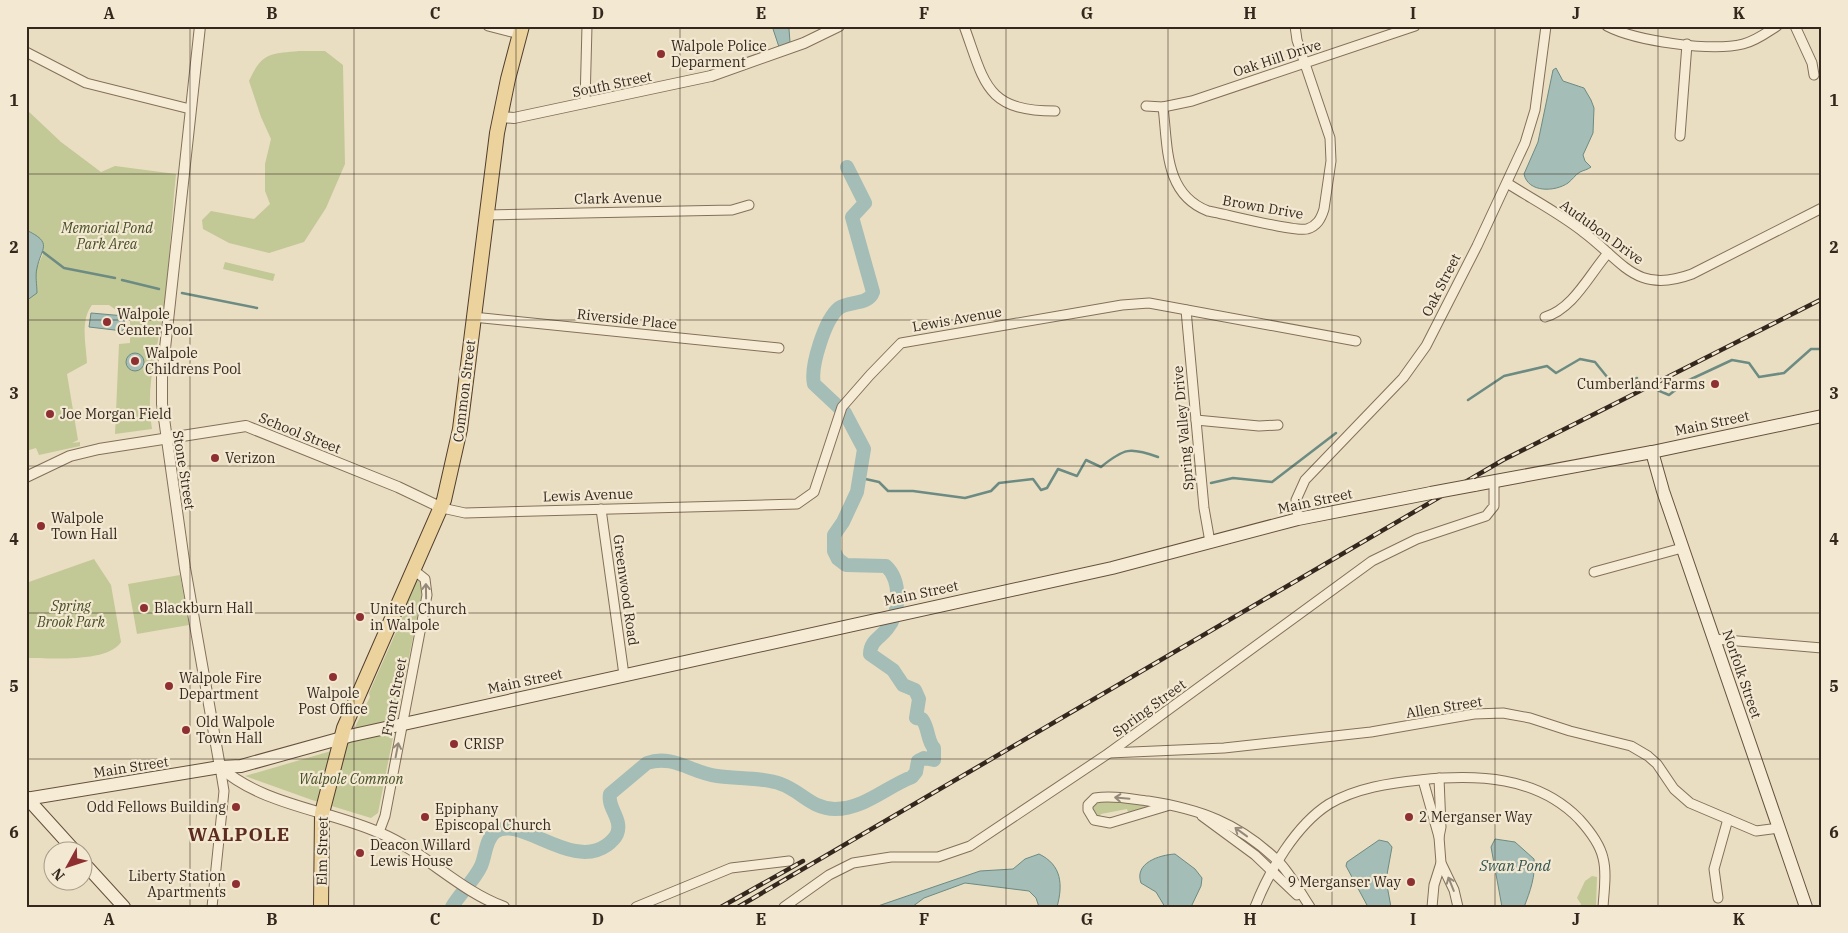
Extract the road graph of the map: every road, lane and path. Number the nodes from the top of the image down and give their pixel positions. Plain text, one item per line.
1 (200, 26) edge
2 (488, 26) edge
3 (588, 26) edge
4 (839, 26) edge
5 (964, 26) edge
6 (1295, 26) edge
7 (1415, 26) edge
8 (1546, 26) edge
9 (1607, 26) edge
10 (1777, 26) edge
11 (1795, 26) edge
12 (521, 30) edge
13 (1687, 44) junction
14 (26, 52) edge
15 (1305, 64) junction
16 (1814, 75) dead end
17 (585, 103) junction
18 (1146, 106) dead end
19 (1163, 107) junction
20 (190, 109) junction
21 (1055, 111) dead end
22 (500, 117) junction
23 (1680, 136) dead end
24 (1507, 183) junction
25 (749, 205) dead end
26 (1822, 208) edge
27 (486, 215) junction
28 (1608, 253) junction
29 (1186, 310) junction
30 (1545, 317) dead end
31 (473, 318) junction
32 (1356, 341) dead end
33 (779, 348) dead end
34 (1822, 416) edge
35 (1196, 420) junction
36 (1278, 425) dead end
37 (165, 438) junction
38 (1652, 452) junction
39 (26, 477) edge
40 (1494, 482) junction
41 (442, 508) junction
42 (601, 509) junction
43 (1298, 519) junction
44 (1210, 542) junction
45 (1682, 548) junction
46 (415, 571) junction
47 (1594, 572) dead end
48 (1714, 639) junction
49 (1822, 648) edge
50 (624, 674) junction
51 (402, 724) junction
52 (341, 738) junction
53 (1109, 753) junction
54 (220, 767) junction
55 (1439, 778) junction
56 (1423, 780) junction
57 (27, 798) edge
58 (1170, 804) junction
59 (322, 813) junction
60 (1198, 813) junction
61 (1728, 820) junction
62 (1779, 828) junction
63 (379, 832) junction
64 (1439, 837) junction
65 (65, 840) edge
66 (789, 861) dead end
67 (1278, 861) junction
68 (1441, 863) junction
69 (1272, 870) junction
70 (92, 871) edge
71 (1718, 898) dead end
72 (124, 907) edge
73 (212, 907) edge
74 (321, 907) edge
75 (504, 907) edge
76 (636, 907) edge
77 (784, 907) edge
78 (1255, 907) edge
79 (1310, 907) edge
80 (1432, 907) edge
81 (1458, 907) edge
82 (1603, 907) edge
83 (1806, 907) edge

1 - 20 street, Stone Street
2 - 12 street
3 - 17 street
4 - 17 street, South Street
5 - 21 street
6 - 15 street, Brown Drive
7 - 15 street, Oak Hill Drive
8 - 24 street, Oak Street
9 - 13 street
10 - 13 street
11 - 16 street
12 - 22 main road, Common Street
13 - 23 street
14 - 20 street
15 - 19 street, Oak Hill Drive
15 - 19 street, Brown Drive
17 - 22 street, South Street
18 - 19 street, Oak Hill Drive
20 - 37 street, Stone Street
22 - 27 main road, Common Street
24 - 28 street, Audubon Drive
24 - 43 street, Oak Street
25 - 27 street, Clark Avenue
26 - 28 street, Audubon Drive
27 - 31 main road, Common Street
28 - 30 street
29 - 32 street, Lewis Avenue
29 - 35 street, Spring Valley Drive
29 - 42 street, Lewis Avenue
31 - 33 street, Riverside Place
31 - 41 main road, Common Street
34 - 38 main road, Main Street
35 - 36 street
35 - 44 street, Spring Valley Drive
37 - 39 street, School Street
37 - 41 street, School Street
37 - 54 street, Stone Street
38 - 40 main road, Main Street
38 - 45 main road, Norfolk Street
40 - 43 main road, Main Street, bridge
40 - 53 street, Spring Street
41 - 42 street, Lewis Avenue
41 - 46 main road, Common Street
42 - 50 street, Greenwood Road
43 - 44 main road, Main Street
44 - 50 main road, Main Street
45 - 47 street
45 - 48 main road, Norfolk Street
51 -> 46 street, Front Street
46 - 52 main road, Common Street
48 - 49 street
48 - 62 main road, Norfolk Street
50 - 51 main road, Main Street
51 - 52 main road, Main Street
63 -> 51 street, Front Street
52 - 54 main road, Main Street
52 - 59 main road, Elm Street
53 - 61 street, Allen Street
53 - 77 street, Spring Street
54 - 57 main road, Main Street
54 - 59 street
54 - 73 street
55 - 56 street
55 - 64 street
55 - 82 street
56 - 64 street
56 - 67 street
57 - 65 main road
58 -> 58 street
58 - 60 street
59 - 63 street
59 - 74 main road, Elm Street
67 -> 60 street
60 - 69 street
61 - 62 street, Allen Street
61 - 71 street
62 - 83 main road, Norfolk Street
63 - 75 street
64 - 68 street
66 - 76 street
67 - 69 street
67 - 79 street
68 - 80 street
81 -> 68 street
69 - 78 street
69 - 79 street
70 - 72 main road

